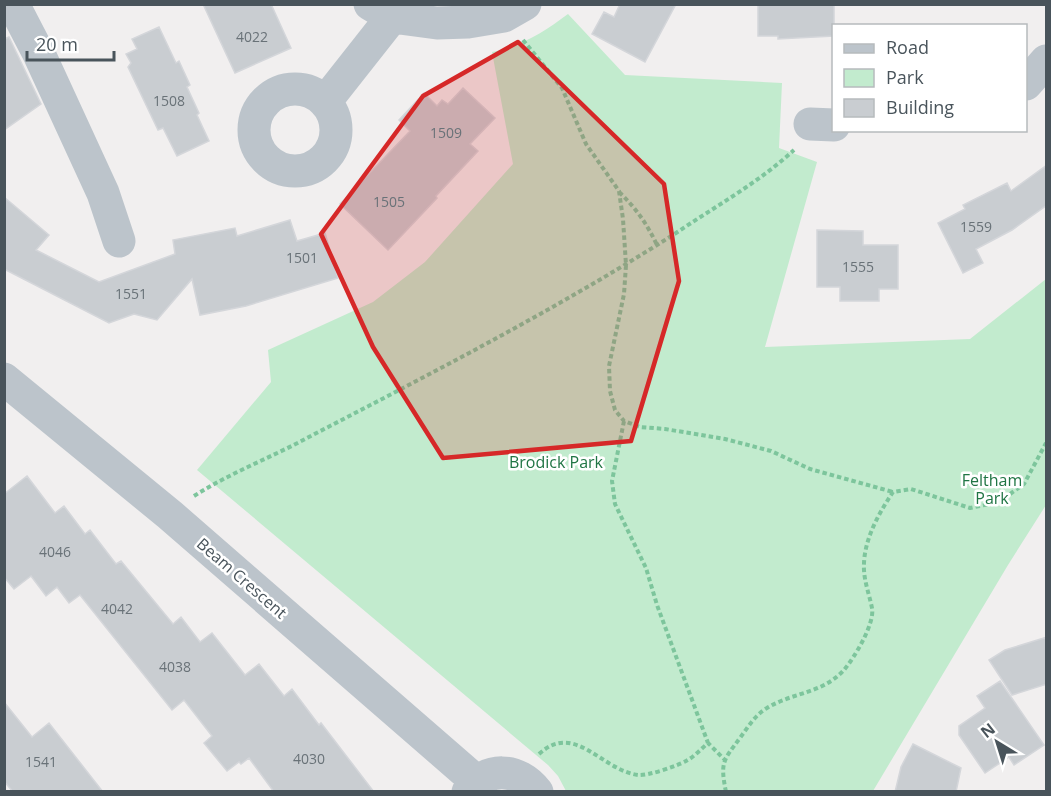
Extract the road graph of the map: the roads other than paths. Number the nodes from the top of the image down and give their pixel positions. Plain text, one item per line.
1 (13, 4) edge
2 (514, 10) edge
3 (381, 11) edge
4 (1047, 61) edge
5 (1027, 83) edge
6 (325, 102) dead end
7 (119, 241) dead end
8 (4, 379) edge
9 (472, 786) edge
10 (532, 786) edge

1 - 7 street
2 - 3 street
3 - 6 street
4 - 5 street
8 - 9 street, Beam Crescent
9 - 10 street, Beam Crescent

